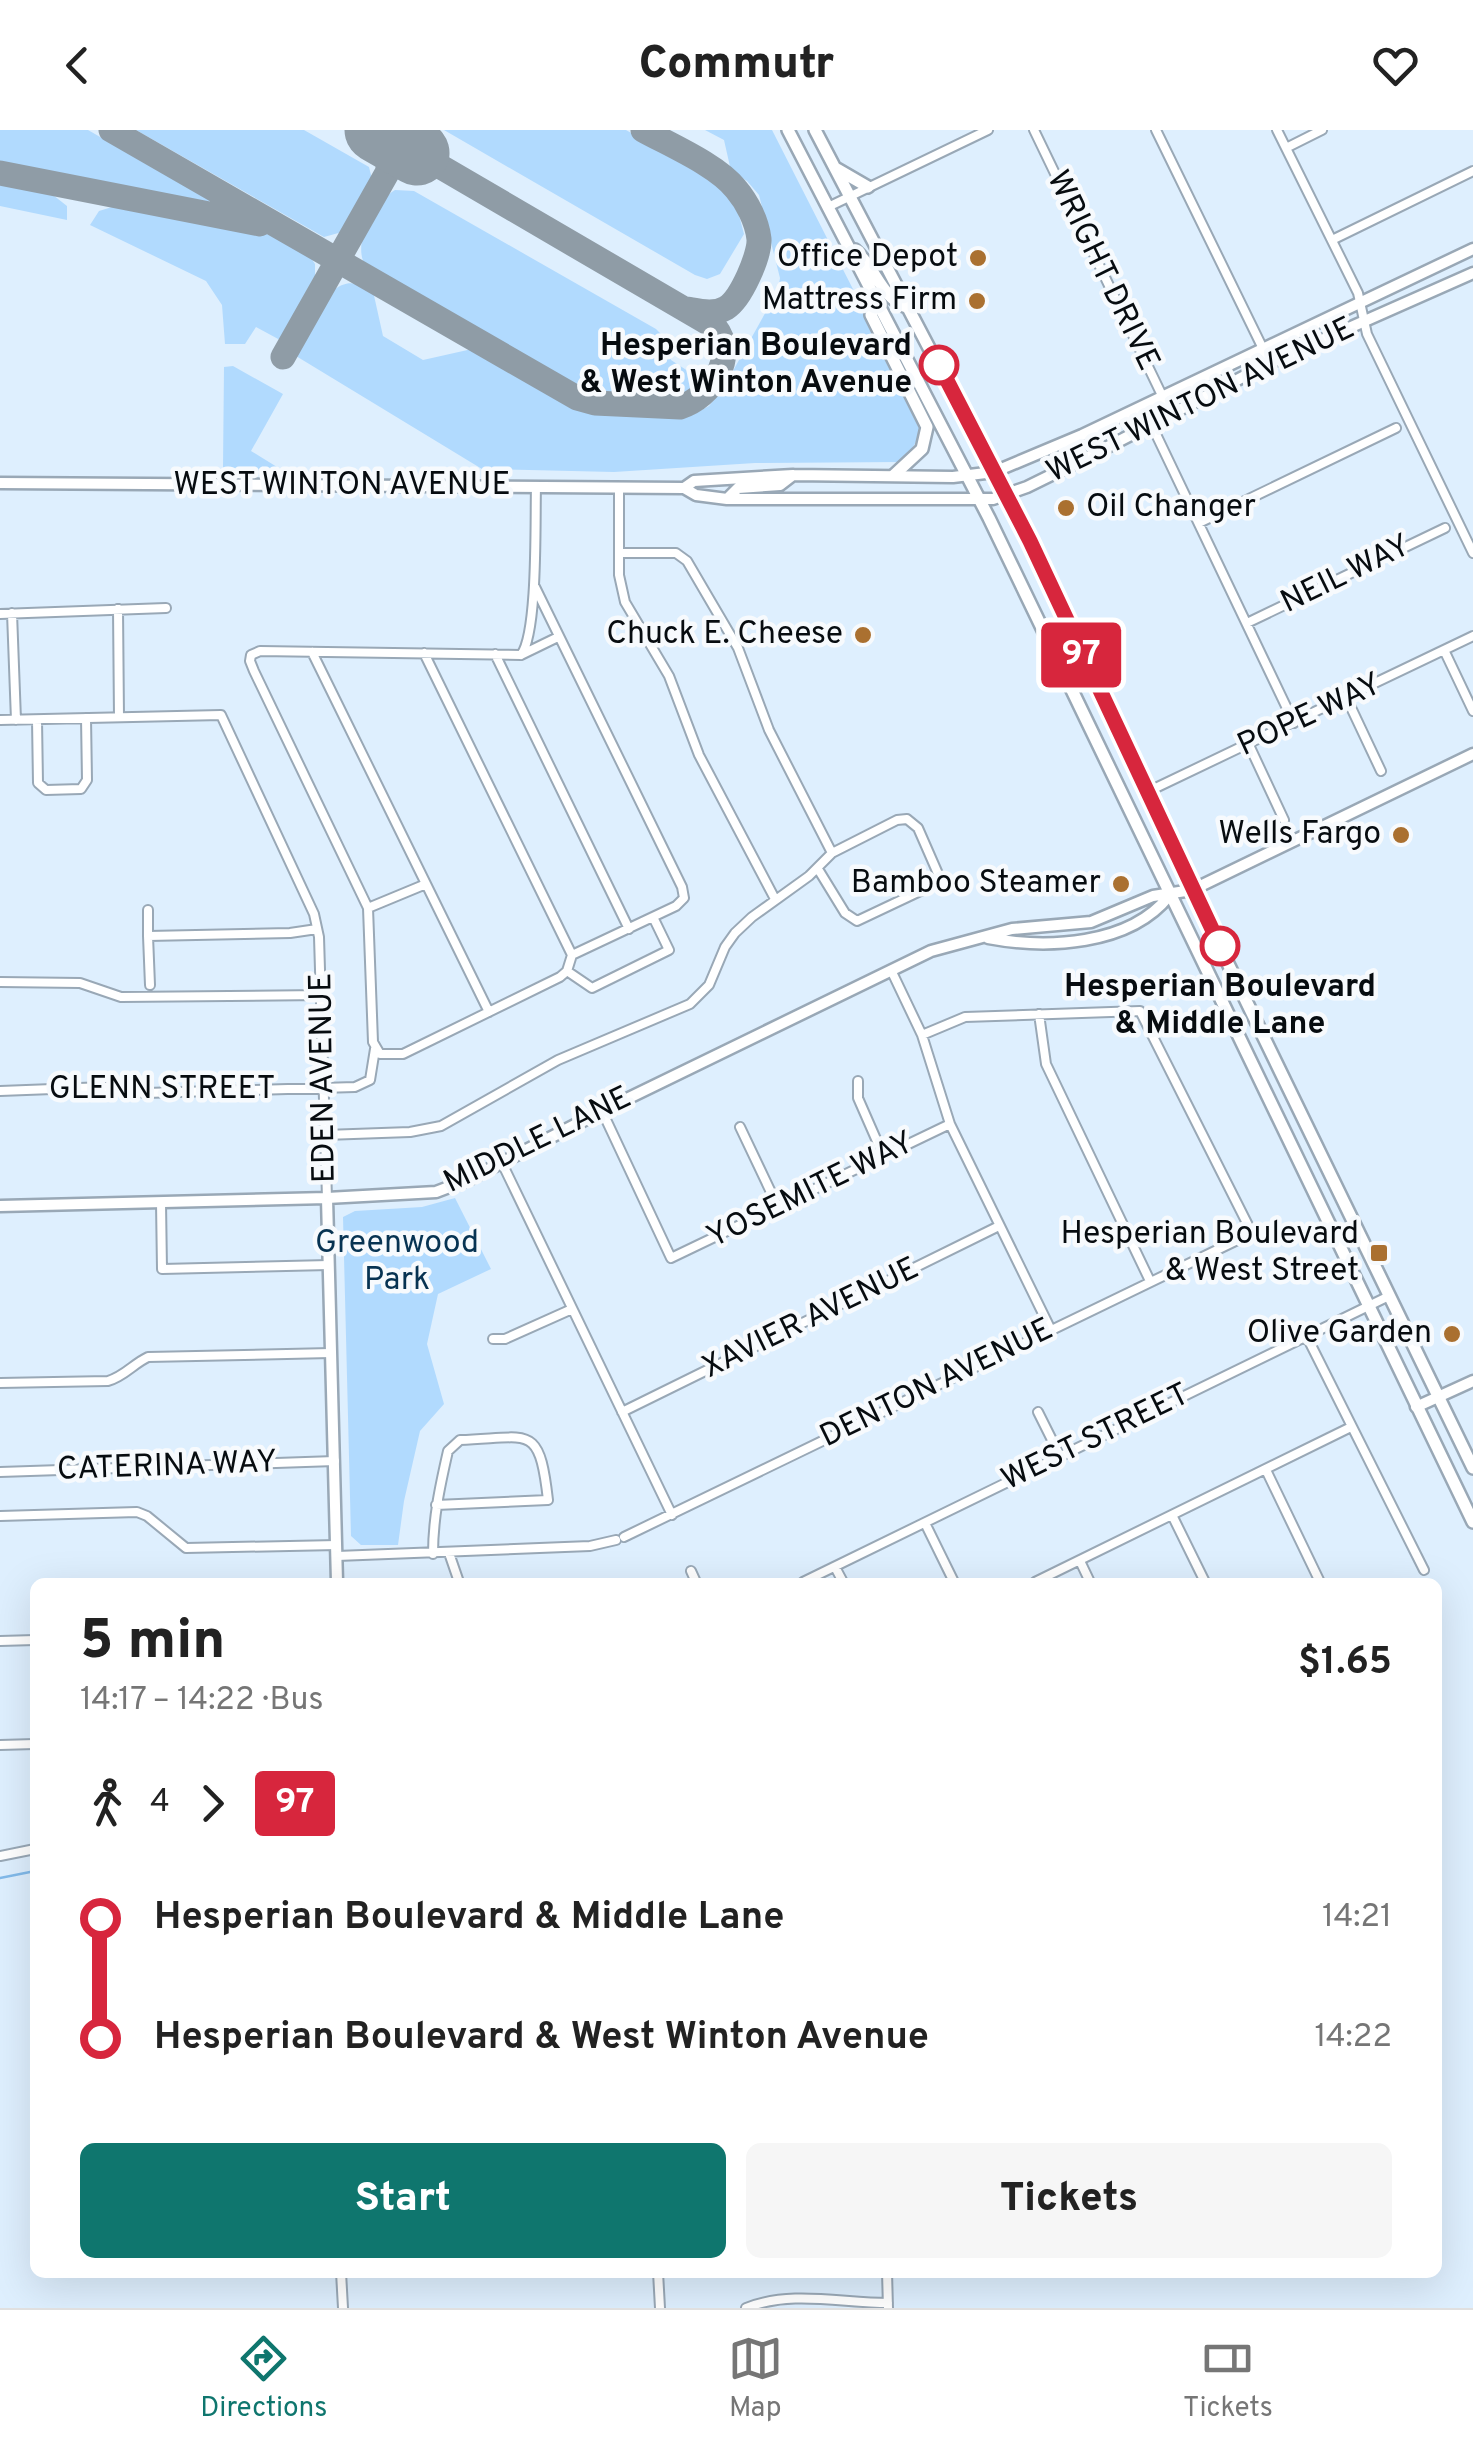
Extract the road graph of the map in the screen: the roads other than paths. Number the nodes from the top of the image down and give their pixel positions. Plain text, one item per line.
1 (788, 130) edge
2 (988, 130) edge
3 (1034, 130) edge
4 (1156, 130) edge
5 (1276, 130) edge
6 (1322, 130) edge
7 (819, 134) edge
8 (1286, 148) junction
9 (833, 166) junction
10 (1473, 171) edge
11 (868, 187) junction
12 (849, 196) junction
13 (828, 207) junction
14 (1332, 240) junction
15 (848, 244) junction
16 (1473, 250) edge
17 (1473, 273) edge
18 (877, 302) junction
19 (1360, 304) junction
20 (909, 308) junction
21 (1365, 320) junction
22 (1263, 349) junction
23 (1270, 363) junction
24 (1163, 398) junction
25 (1144, 407) junction
26 (1170, 412) junction
27 (1153, 426) junction
28 (1396, 428) dead end
29 (994, 472) junction
30 (793, 475) junction
31 (894, 475) junction
32 (968, 476) junction
33 (0, 483) edge
34 (536, 487) junction
35 (620, 488) junction
36 (684, 488) junction
37 (1006, 495) junction
38 (728, 499) junction
39 (980, 500) junction
40 (1199, 524) junction
41 (1445, 528) dead end
42 (620, 553) junction
43 (1473, 553) edge
44 (534, 586) junction
45 (166, 608) dead end
46 (118, 609) junction
47 (12, 613) junction
48 (0, 614) edge
49 (1246, 623) junction
50 (1473, 636) edge
51 (558, 637) junction
52 (1444, 650) junction
53 (312, 652) junction
54 (424, 653) junction
55 (496, 654) junction
56 (521, 655) junction
57 (1346, 699) junction
58 (1473, 711) edge
59 (86, 718) junction
60 (119, 718) junction
61 (0, 720) edge
62 (16, 720) junction
63 (37, 720) junction
64 (1294, 723) junction
65 (1249, 745) junction
66 (1473, 754) edge
67 (1381, 770) dead end
68 (1146, 793) junction
69 (1284, 820) dead end
70 (832, 853) junction
71 (818, 868) junction
72 (426, 884) junction
73 (1192, 890) junction
74 (1168, 896) junction
75 (775, 900) junction
76 (368, 908) junction
77 (148, 910) dead end
78 (652, 917) junction
79 (318, 928) junction
80 (629, 928) junction
81 (148, 936) junction
82 (982, 938) junction
83 (572, 955) junction
84 (891, 970) junction
85 (568, 971) junction
86 (0, 982) edge
87 (150, 985) dead end
88 (322, 995) junction
89 (489, 1012) junction
90 (1039, 1014) junction
91 (922, 1035) junction
92 (375, 1049) junction
93 (858, 1081) dead end
94 (323, 1089) junction
95 (0, 1090) edge
96 (602, 1111) junction
97 (950, 1124) junction
98 (740, 1127) dead end
99 (325, 1135) junction
100 (882, 1155) junction
101 (502, 1164) junction
102 (326, 1198) junction
103 (161, 1203) junction
104 (0, 1206) edge
105 (778, 1207) junction
106 (1000, 1226) junction
107 (329, 1265) junction
108 (1150, 1281) junction
109 (1389, 1296) junction
110 (1368, 1306) junction
111 (572, 1308) junction
112 (1050, 1328) junction
113 (1306, 1335) junction
114 (494, 1339) dead end
115 (331, 1353) junction
116 (1473, 1381) edge
117 (0, 1383) edge
118 (1438, 1397) junction
119 (1416, 1408) junction
120 (622, 1412) junction
121 (1038, 1412) dead end
122 (1352, 1426) junction
123 (1060, 1456) junction
124 (335, 1461) junction
125 (1473, 1468) edge
126 (1266, 1470) junction
127 (0, 1472) edge
128 (436, 1505) junction
129 (672, 1515) junction
130 (1172, 1515) junction
131 (0, 1516) edge
132 (1473, 1522) edge
133 (925, 1523) junction
134 (337, 1550) junction
135 (433, 1554) junction
136 (450, 1554) junction
137 (1080, 1561) junction
138 (835, 1567) junction
139 (1424, 1570) dead end
140 (691, 1571) dead end
141 (337, 1578) edge
142 (458, 1578) edge
143 (694, 1578) edge
144 (811, 1578) edge
145 (840, 1578) edge
146 (952, 1578) edge
147 (1044, 1578) edge
148 (1088, 1578) edge
149 (1203, 1578) edge
150 (1318, 1578) edge
151 (30, 1640) edge
152 (0, 1641) edge
153 (30, 1744) edge
154 (0, 1745) edge
155 (30, 1850) edge
156 (0, 1856) edge
157 (341, 2278) edge
158 (658, 2278) edge
159 (888, 2278) edge
160 (888, 2306) edge
161 (343, 2308) edge
162 (660, 2308) edge
163 (746, 2308) edge

1 - 13 main road
2 - 11 street
3 - 24 street, WRIGHT DRIVE
4 - 22 street
5 - 8 street
6 - 8 street
7 - 9 main road
8 - 14 street
9 - 11 main road
9 - 12 main road
10 - 14 street
11 - 12 street
12 - 13 street
12 - 20 main road
13 - 15 main road
14 - 19 street
15 - 18 main road
15 - 20 main road
16 - 19 main road, WEST WINTON AVENUE
17 - 21 main road, WEST WINTON AVENUE
18 - 31 main road
18 - 32 main road
19 - 21 street
19 - 22 main road, WEST WINTON AVENUE
20 - 29 main road
21 - 23 main road, WEST WINTON AVENUE
21 - 43 street
22 - 23 street
22 - 24 main road, WEST WINTON AVENUE
23 - 26 main road, WEST WINTON AVENUE
24 - 25 main road, WEST WINTON AVENUE
24 - 26 street, WRIGHT DRIVE
25 - 27 street, WRIGHT DRIVE
25 - 29 main road, WEST WINTON AVENUE
26 - 27 main road, WEST WINTON AVENUE
27 - 37 main road, WEST WINTON AVENUE
27 - 40 street, WRIGHT DRIVE
28 - 40 street
29 - 32 main road, WEST WINTON AVENUE
29 - 37 main road
30 - 31 main road, WEST WINTON AVENUE
30 - 36 main road, WEST WINTON AVENUE
30 - 38 main road
31 - 32 main road, WEST WINTON AVENUE
32 - 39 main road
33 - 34 main road, WEST WINTON AVENUE
34 - 35 main road, WEST WINTON AVENUE
34 - 44 street
35 - 36 main road, WEST WINTON AVENUE
35 - 42 street
36 - 38 main road, WEST WINTON AVENUE
37 - 39 main road, WEST WINTON AVENUE
37 - 68 main road
38 - 39 main road, WEST WINTON AVENUE
39 - 74 main road
40 - 49 street, WRIGHT DRIVE
41 - 49 street, NEIL WAY
42 - 70 street
42 - 75 street
44 - 51 street
44 - 56 street
45 - 46 street
46 - 47 street
46 - 60 street
47 - 48 street
47 - 62 street
49 - 64 street, WRIGHT DRIVE
50 - 52 street, POPE WAY
51 - 56 street
51 - 78 street
52 - 57 street, POPE WAY
52 - 58 street
53 - 54 street
53 - 72 street
53 - 76 street
54 - 55 street
54 - 83 street
55 - 56 street
55 - 80 street
57 - 64 street, POPE WAY
57 - 67 street
59 - 60 street
59 - 63 street
59 - 63 street
60 - 79 street, EDEN AVENUE
61 - 62 street
62 - 63 street
64 - 65 street, POPE WAY
65 - 68 street, POPE WAY
65 - 69 street
66 - 73 main road
68 - 73 main road
70 - 71 street
70 - 71 street
71 - 75 street
72 - 76 street
72 - 89 street
73 - 74 main road
73 - 109 main road
74 - 82 main road, MIDDLE LANE
74 - 82 main road, MIDDLE LANE
74 - 110 main road
75 - 99 street
76 - 92 street
77 - 81 street
78 - 80 street
78 - 85 street
79 - 81 street
79 - 88 street, EDEN AVENUE
80 - 83 street
81 - 87 street
82 - 84 main road, MIDDLE LANE
83 - 85 street
84 - 91 street
84 - 96 main road, MIDDLE LANE
85 - 89 street
86 - 88 street
88 - 94 street, EDEN AVENUE
89 - 92 street
90 - 91 street
90 - 108 street
90 - 108 street, DENTON AVENUE
91 - 97 street
92 - 94 street, GLENN STREET
93 - 100 street
94 - 95 street, GLENN STREET
94 - 99 street, EDEN AVENUE
96 - 101 main road, MIDDLE LANE
96 - 105 street, YOSEMITE WAY
97 - 100 street, YOSEMITE WAY
97 - 106 street
98 - 105 street
99 - 102 street, EDEN AVENUE
100 - 105 street, YOSEMITE WAY
101 - 102 main road, MIDDLE LANE
101 - 111 street
102 - 103 main road, MIDDLE LANE
102 - 107 main road, EDEN AVENUE
103 - 104 main road, MIDDLE LANE
103 - 107 street
106 - 112 street
106 - 120 street, XAVIER AVENUE
107 - 115 main road, EDEN AVENUE
108 - 112 street, DENTON AVENUE
109 - 110 street, WEST STREET
109 - 118 main road
110 - 113 street, WEST STREET
110 - 119 main road
111 - 114 street
111 - 120 street
112 - 129 street, DENTON AVENUE
113 - 122 street
113 - 123 street, WEST STREET
115 - 117 street
115 - 124 main road, EDEN AVENUE
116 - 118 main road
118 - 119 main road
118 - 125 main road
119 - 132 main road
120 - 129 street
121 - 123 street
122 - 126 street
122 - 139 street
123 - 133 street, WEST STREET
124 - 127 street, CATERINA WAY
124 - 134 main road, EDEN AVENUE
126 - 130 street
126 - 150 street
128 - 128 street
128 - 135 street
129 - 136 street, DENTON AVENUE
130 - 137 street
130 - 149 street
131 - 134 street, DENTON AVENUE
133 - 138 street, WEST STREET
133 - 146 street
134 - 135 street, DENTON AVENUE
134 - 141 main road, EDEN AVENUE
135 - 136 street, DENTON AVENUE
136 - 142 street
137 - 147 street
137 - 148 street
138 - 144 street, WEST STREET
138 - 145 street
140 - 143 street
151 - 152 street
153 - 154 street
155 - 156 street
157 - 161 street
158 - 162 street
159 - 160 street
160 - 163 street

